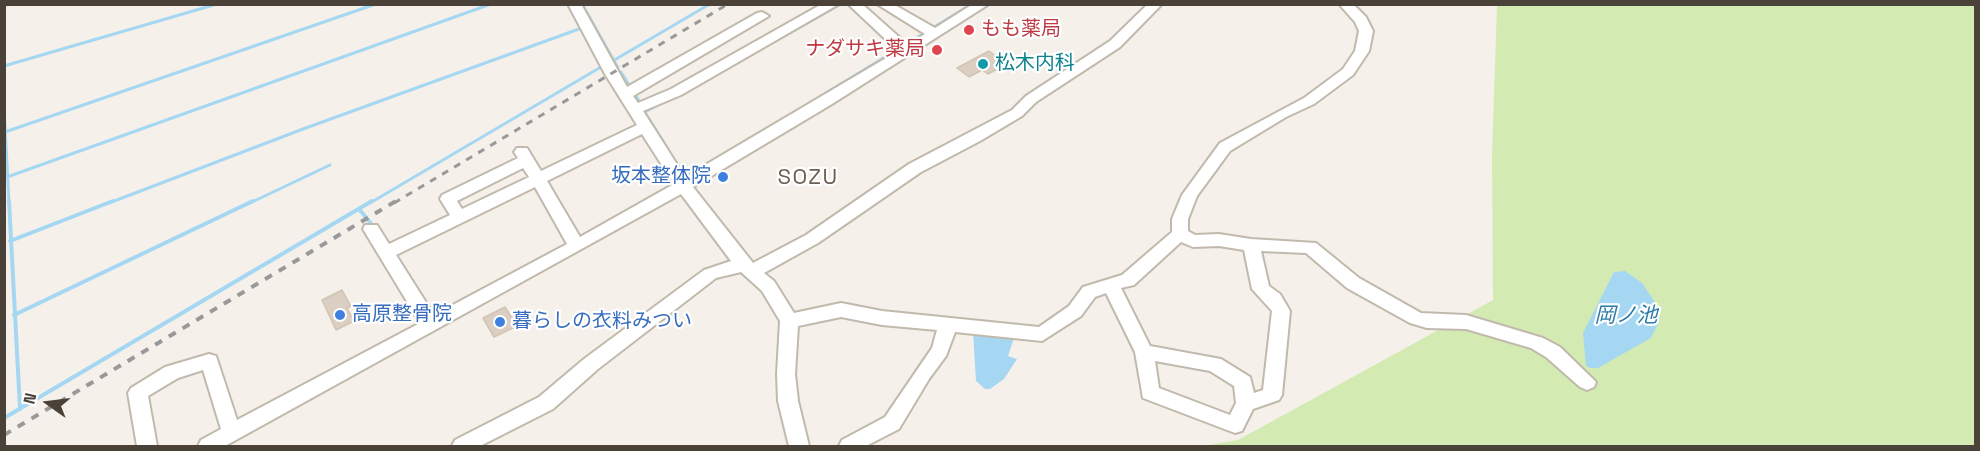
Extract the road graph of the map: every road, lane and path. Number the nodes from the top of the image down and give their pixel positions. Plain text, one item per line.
1 (574, 4) edge
2 (854, 4) edge
3 (883, 4) edge
4 (1156, 4) edge
5 (1345, 4) edge
6 (825, 6) edge
7 (967, 8) edge
8 (762, 16) dead end
9 (931, 32) junction
10 (903, 48) junction
11 (631, 91) junction
12 (641, 108) junction
13 (646, 126) junction
14 (537, 180) junction
15 (682, 186) junction
16 (459, 217) junction
17 (371, 229) dead end
18 (1180, 234) junction
19 (1251, 245) junction
20 (577, 246) junction
21 (386, 253) junction
22 (748, 268) junction
23 (1111, 285) junction
24 (789, 321) junction
25 (948, 324) junction
26 (430, 326) junction
27 (1144, 352) junction
28 (1587, 382) dead end
29 (1246, 403) junction
30 (232, 434) junction
31 (147, 447) edge
32 (208, 447) edge
33 (462, 447) edge
34 (799, 447) edge
35 (849, 447) edge

1 - 11 street
2 - 10 street
3 - 9 street
4 - 22 street
5 - 18 street
6 - 12 street
7 - 9 street
8 - 11 street
9 - 10 street
10 - 15 street
11 - 12 street
12 - 13 street
13 - 14 street
13 - 15 street
14 - 16 street
14 - 16 street
14 - 20 street
15 - 20 street
15 - 22 street
16 - 21 street
17 - 21 street
18 - 19 street
18 - 23 street
19 - 28 street
19 - 29 street
20 - 26 street
21 - 26 street
22 - 24 street
22 - 33 street
23 - 25 street
23 - 27 street
24 - 25 street
24 - 34 street
25 - 35 street
26 - 30 street
27 - 29 street
27 - 29 street
30 - 31 street
30 - 32 street

